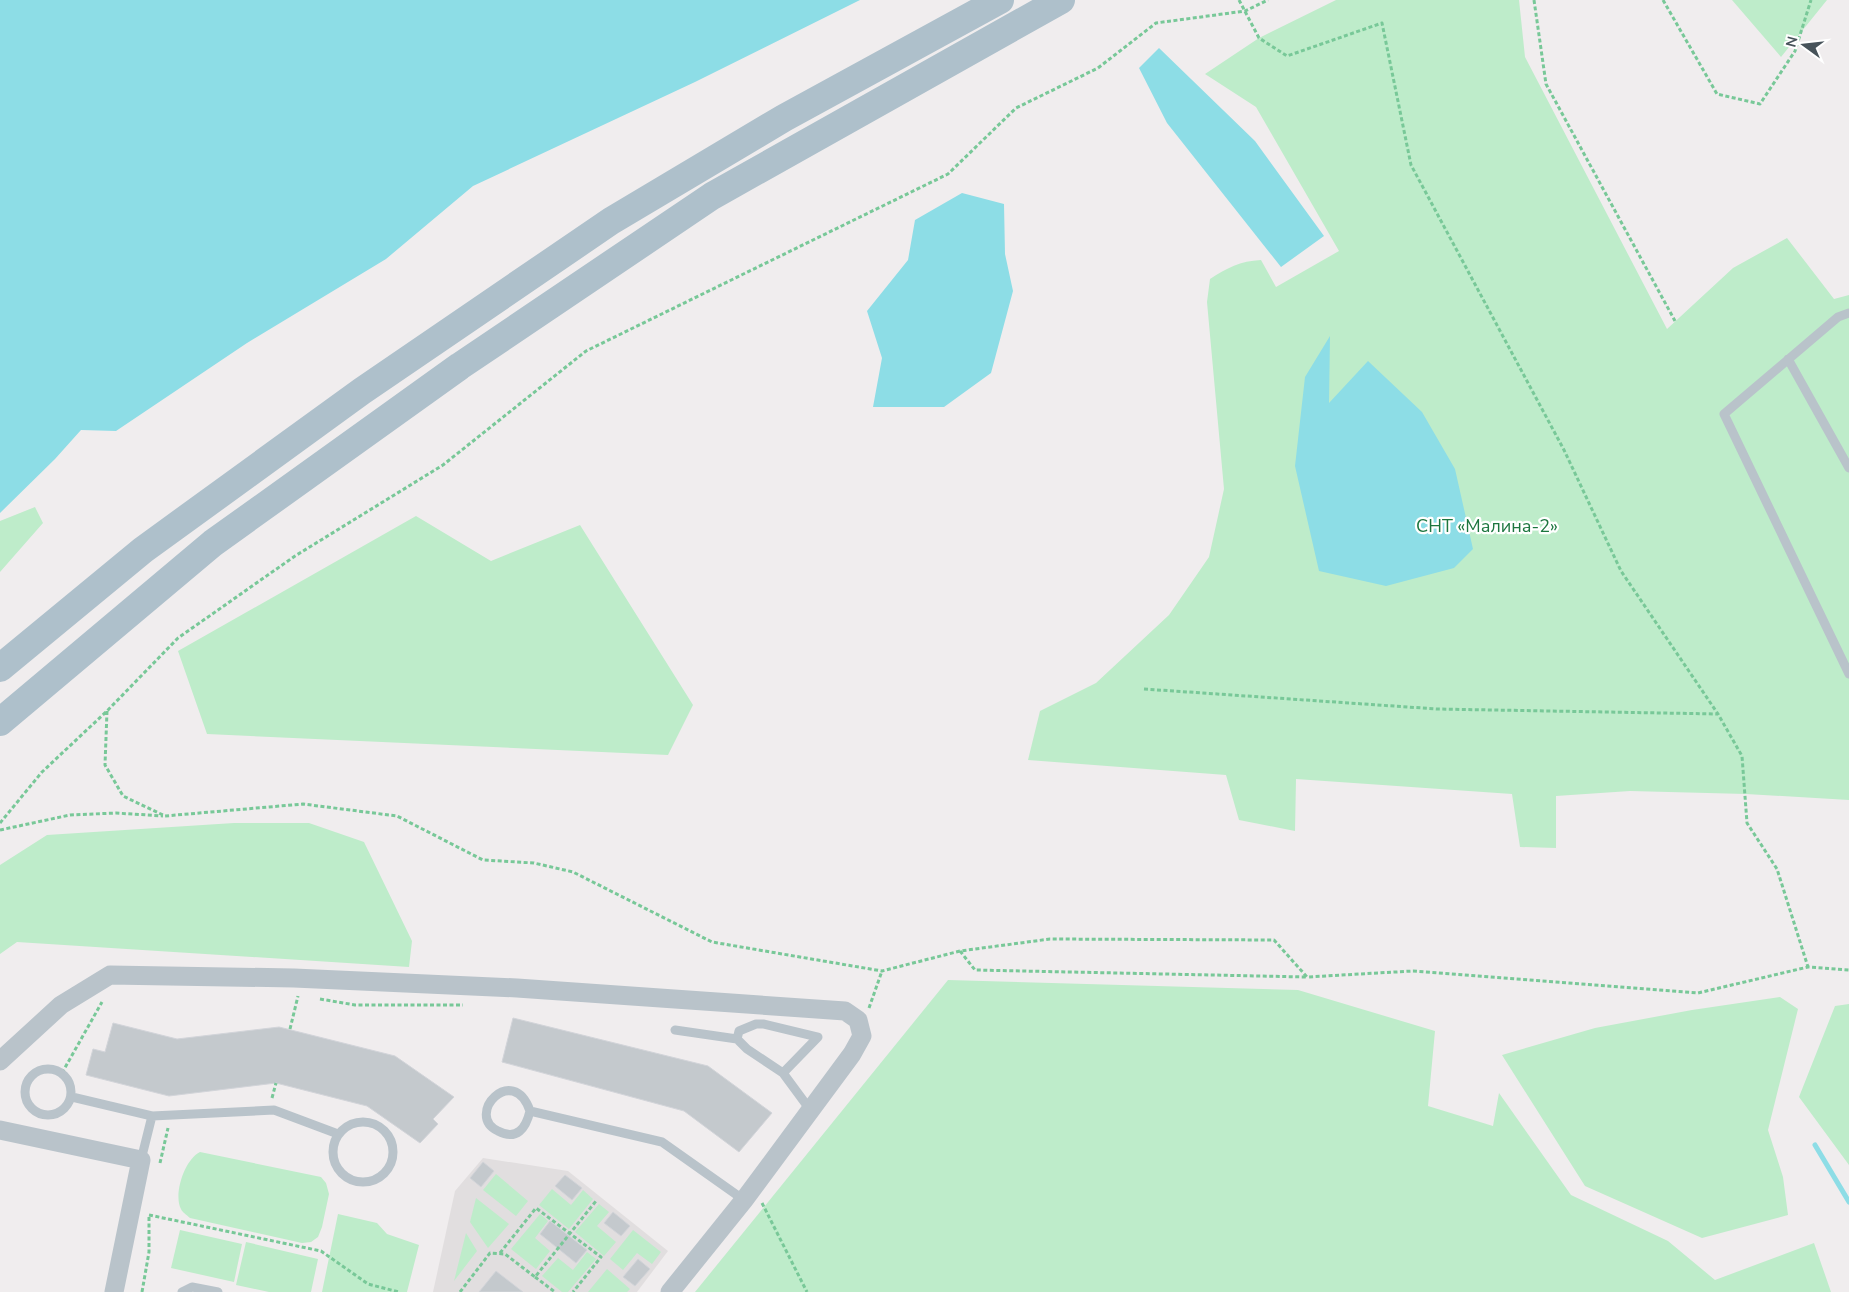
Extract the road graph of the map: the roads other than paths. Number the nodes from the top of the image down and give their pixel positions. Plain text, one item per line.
1 (1000, 0) edge
2 (1061, 0) edge
3 (1849, 313) edge
4 (1788, 359) junction
5 (1849, 468) edge
6 (0, 668) edge
7 (1849, 674) edge
8 (0, 722) edge
9 (676, 1030) dead end
10 (737, 1039) junction
11 (0, 1061) edge
12 (783, 1074) junction
13 (72, 1097) junction
14 (530, 1111) junction
15 (811, 1112) junction
16 (152, 1116) junction
17 (0, 1130) edge
18 (338, 1134) junction
19 (141, 1160) junction
20 (749, 1194) junction
21 (114, 1292) edge
22 (182, 1292) edge
23 (218, 1292) edge
24 (670, 1292) edge

1 - 6 main road
2 - 8 main road
3 - 4 lane
4 - 5 lane
4 - 7 lane
9 - 10 lane
10 - 12 lane
10 - 12 lane
11 - 15 street
12 - 15 lane
13 - 13 lane
13 - 16 lane
14 - 14 lane
14 - 20 lane
15 - 20 street
16 - 18 lane
16 - 19 lane
17 - 19 street
18 - 18 lane
19 - 21 street
20 - 24 street
22 - 23 lane

